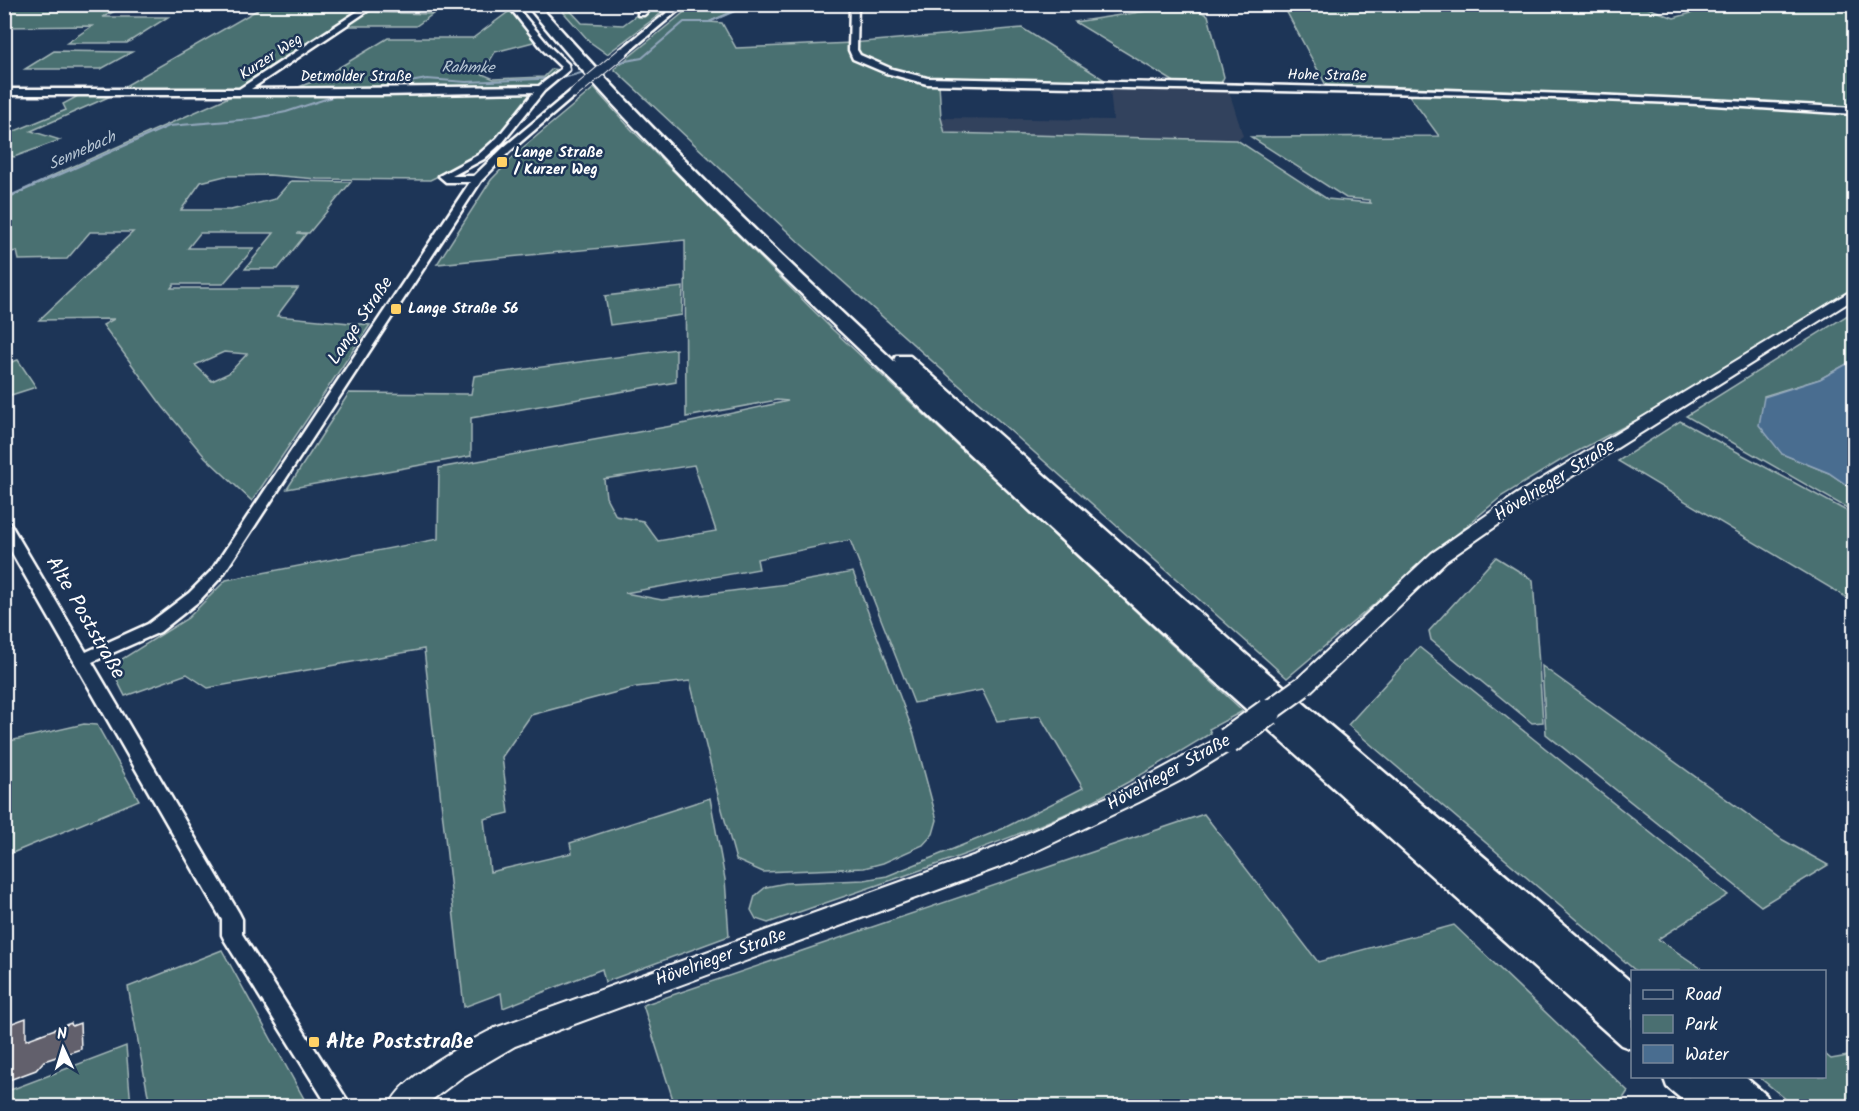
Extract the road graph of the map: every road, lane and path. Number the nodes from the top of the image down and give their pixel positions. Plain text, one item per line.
1 (375, 4) edge
2 (510, 4) edge
3 (531, 4) edge
4 (544, 4) edge
5 (653, 4) edge
6 (682, 4) edge
7 (854, 4) edge
8 (641, 13) dead end
9 (596, 69) junction
10 (541, 89) junction
11 (4, 92) edge
12 (241, 92) junction
13 (1854, 111) edge
14 (477, 179) junction
15 (1854, 293) edge
16 (4, 525) edge
17 (81, 660) junction
18 (1631, 1001) edge
19 (1631, 1034) edge
20 (1680, 1078) edge
21 (1720, 1078) edge
22 (340, 1107) edge
23 (404, 1107) edge
24 (1714, 1107) edge
25 (1754, 1107) edge

1 - 12 street, Kurzer Weg
2 - 10 street
3 - 9 highway
4 - 9 highway
5 - 8 street
6 - 14 street, Lange Straße, bridge
7 - 13 street, Hohe Straße
9 - 18 highway
9 - 19 highway
10 - 12 street, Detmolder Straße
10 - 14 street
11 - 12 street, Detmolder Straße
14 - 17 street, Lange Straße
15 - 23 main road, Hövelrieger Straße, bridge
16 - 17 street, Alte Poststraße
17 - 22 street, Alte Poststraße
20 - 24 highway
21 - 25 highway

